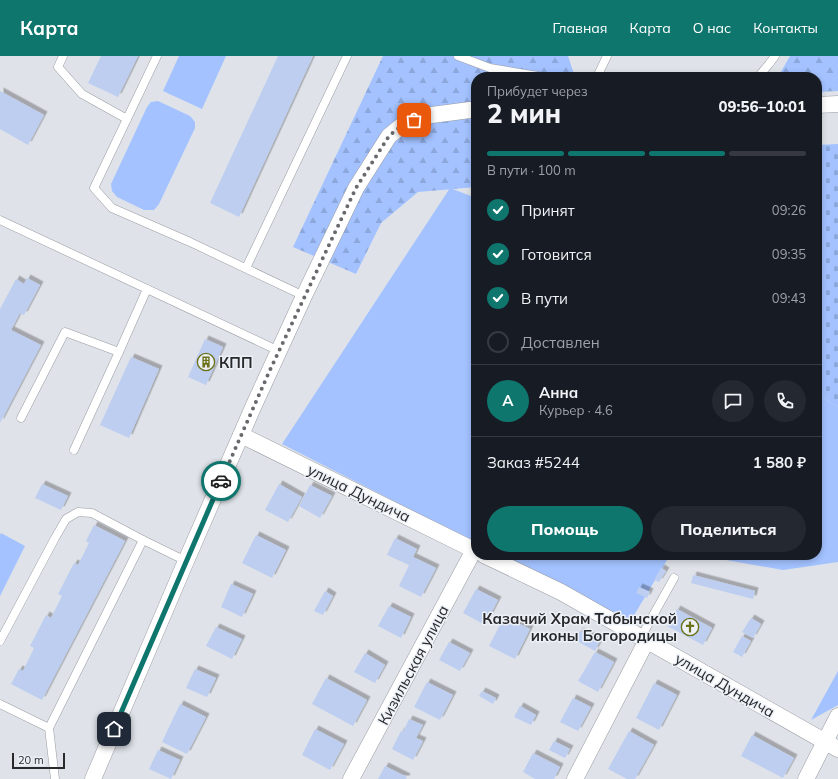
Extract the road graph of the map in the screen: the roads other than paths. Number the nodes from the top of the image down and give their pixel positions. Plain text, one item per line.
1 (63, 56) edge
2 (157, 56) edge
3 (347, 56) edge
4 (458, 56) edge
5 (608, 56) edge
6 (775, 56) edge
7 (514, 72) edge
8 (600, 72) edge
9 (763, 72) edge
10 (838, 104) edge
11 (822, 105) edge
12 (471, 110) edge
13 (127, 119) junction
14 (0, 220) edge
15 (246, 268) junction
16 (147, 289) junction
17 (304, 296) junction
18 (279, 351) junction
19 (119, 352) junction
20 (22, 418) dead end
21 (241, 435) junction
22 (74, 450) dead end
23 (143, 540) junction
24 (471, 549) edge
25 (474, 560) edge
26 (495, 560) edge
27 (186, 561) junction
28 (674, 578) dead end
29 (644, 639) junction
30 (0, 641) edge
31 (0, 704) edge
32 (838, 716) edge
33 (49, 728) junction
34 (831, 746) edge
35 (55, 779) edge
36 (93, 779) edge
37 (351, 779) edge
38 (575, 779) edge
39 (806, 779) edge

1 - 13 lane
2 - 13 lane
3 - 15 lane
4 - 7 lane
5 - 8 lane
6 - 9 lane
10 - 11 street
12 - 17 street
13 - 15 lane
14 - 16 lane
15 - 17 lane
16 - 18 lane
16 - 19 lane
17 - 18 street
18 - 21 street
19 - 20 lane
19 - 22 lane
21 - 24 street, улица Дундича
21 - 27 street
23 - 27 lane
23 - 30 lane
23 - 33 lane
25 - 37 street, Кизильская улица
26 - 29 street, улица Дундича
27 - 36 street
28 - 29 lane
29 - 34 street, улица Дундича
29 - 38 street
31 - 33 lane
32 - 34 street
33 - 35 lane
34 - 39 street

